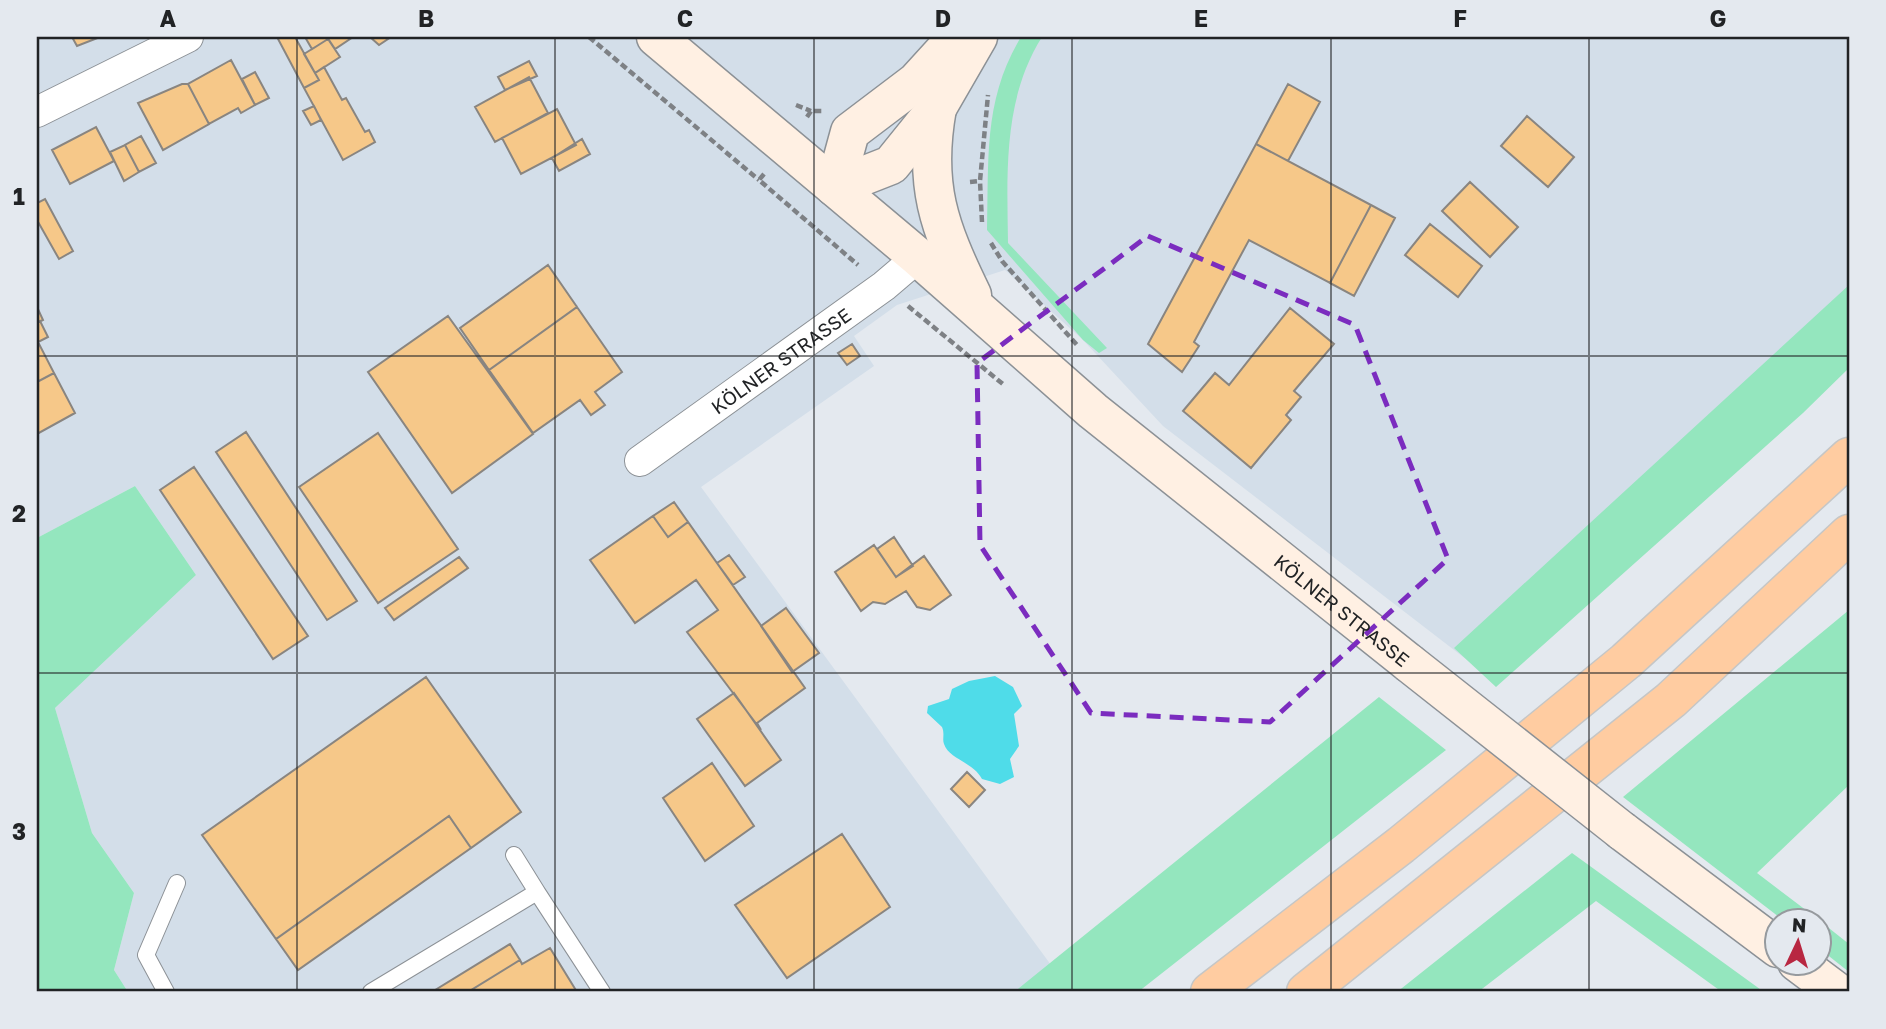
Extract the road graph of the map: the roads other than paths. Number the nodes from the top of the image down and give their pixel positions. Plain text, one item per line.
1 (188, 37) edge
2 (656, 37) edge
3 (957, 37) edge
4 (978, 37) edge
5 (937, 108) junction
6 (37, 112) edge
7 (835, 187) junction
8 (918, 257) junction
9 (979, 310) junction
10 (1849, 457) edge
11 (640, 461) dead end
12 (1849, 534) edge
13 (514, 855) dead end
14 (177, 883) dead end
15 (537, 892) junction
16 (1764, 938) edge
17 (1816, 976) edge
18 (166, 992) edge
19 (371, 992) edge
20 (602, 992) edge
21 (1210, 992) edge
22 (1306, 992) edge
23 (1837, 992) edge

1 - 6 street
2 - 7 main road, KÖLNER STRASSE
3 - 7 main road
4 - 5 main road
5 - 7 main road
5 - 9 main road
7 - 8 main road, KÖLNER STRASSE
8 - 9 main road, KÖLNER STRASSE
8 - 11 street, KÖLNER STRASSE
9 - 16 main road, KÖLNER STRASSE, bridge
10 - 21 highway
12 - 22 highway
13 - 15 lane
14 - 18 lane
15 - 19 lane
15 - 20 lane
17 - 23 main road

